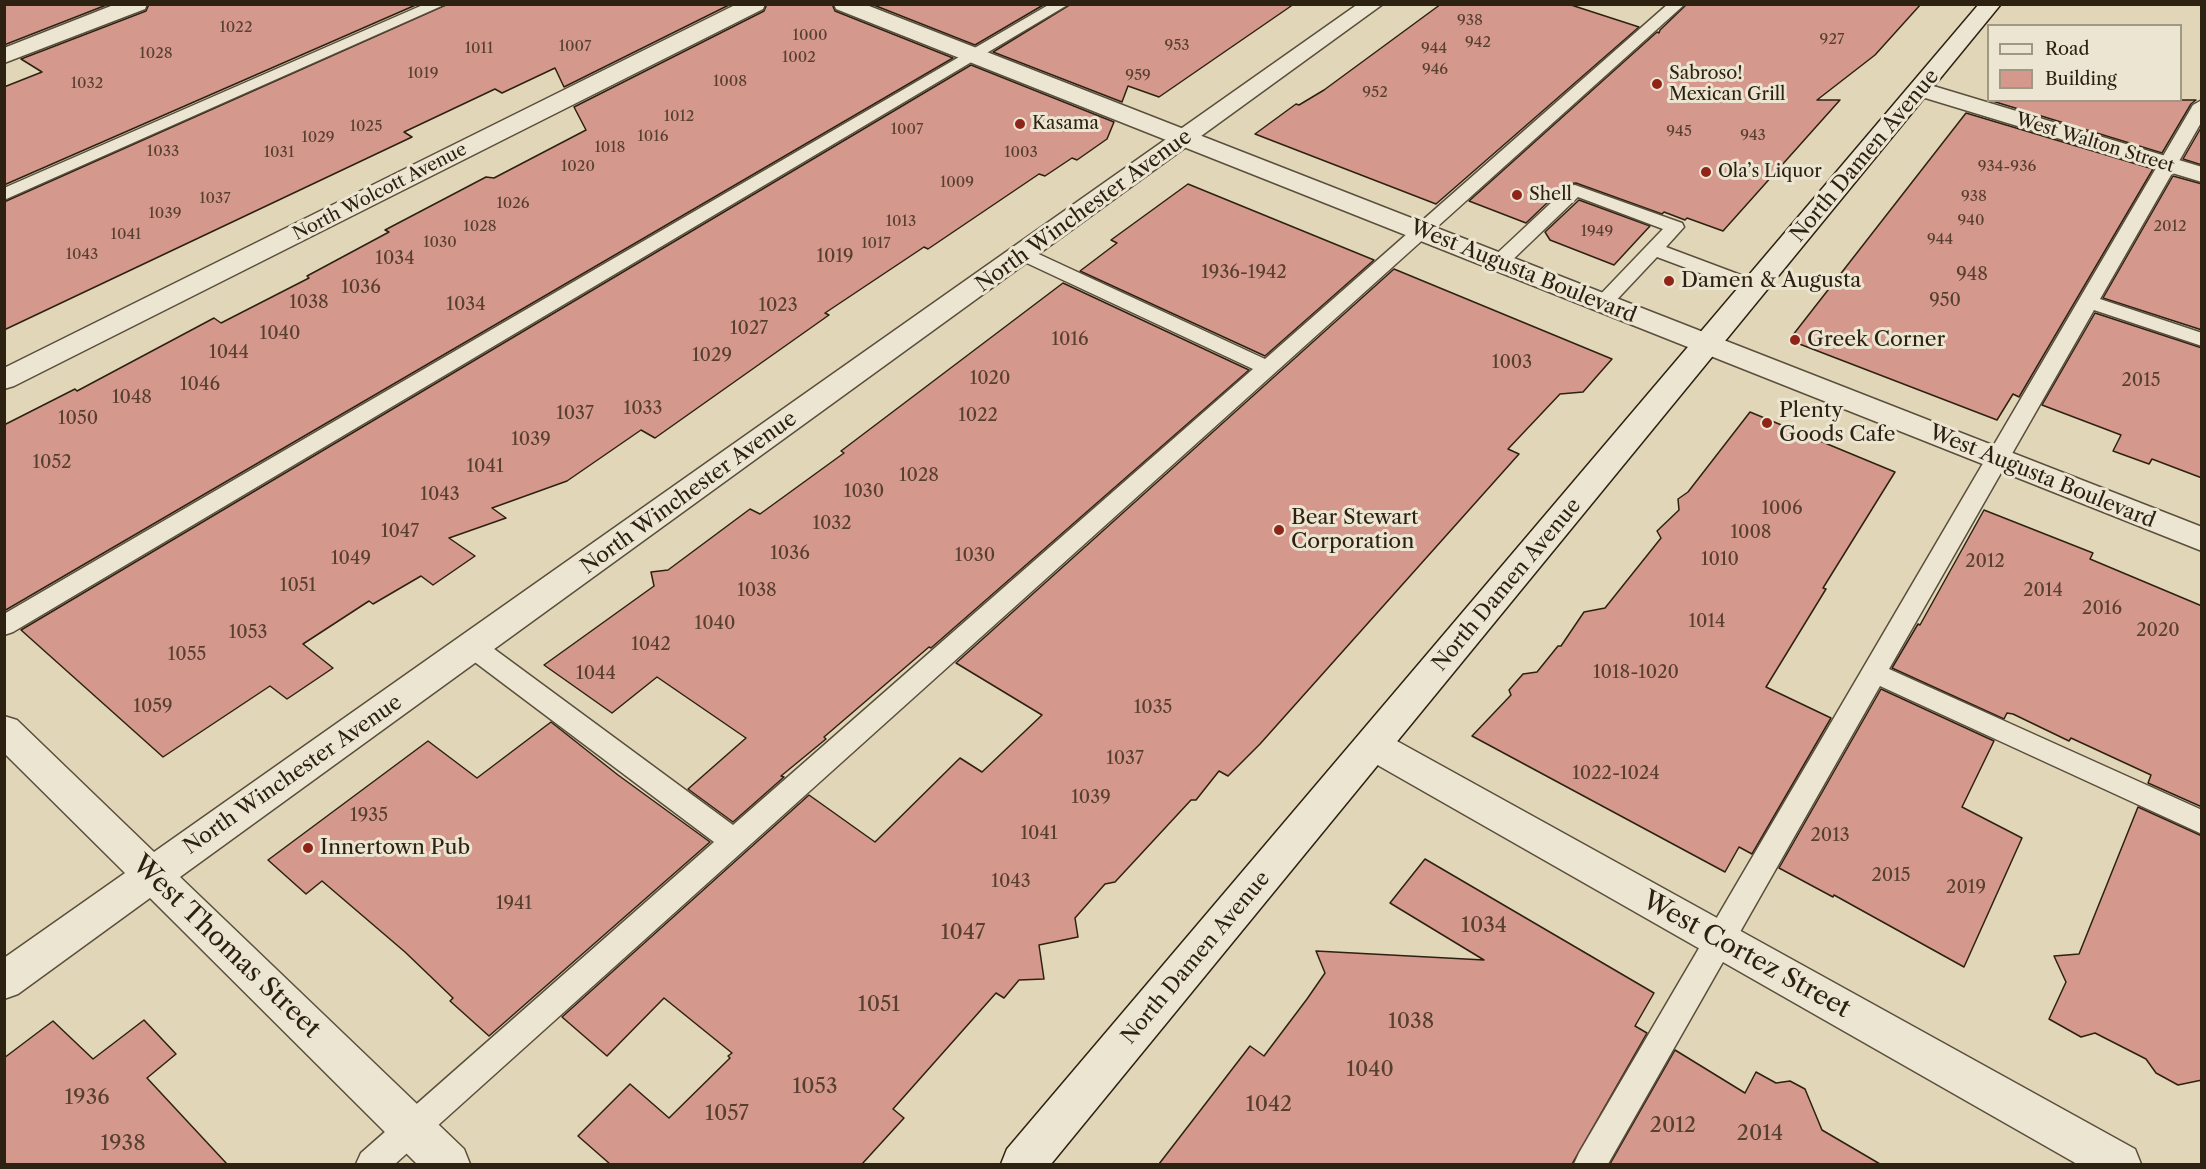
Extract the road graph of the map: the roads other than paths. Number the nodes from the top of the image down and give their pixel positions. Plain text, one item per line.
1 (137, 4) edge
2 (439, 4) edge
3 (754, 4) edge
4 (844, 4) edge
5 (1062, 4) edge
6 (1373, 4) edge
7 (1678, 4) edge
8 (1991, 4) edge
9 (4, 56) edge
10 (974, 56) junction
11 (1920, 89) junction
12 (2202, 105) edge
13 (1185, 139) junction
14 (2167, 165) junction
15 (2202, 175) edge
16 (4, 195) edge
17 (1421, 232) junction
18 (1654, 249) junction
19 (1023, 254) junction
20 (1498, 263) junction
21 (1755, 287) junction
22 (2088, 301) junction
23 (1602, 304) junction
24 (2202, 340) edge
25 (1707, 345) junction
26 (1268, 368) junction
27 (4, 380) edge
28 (1997, 459) junction
29 (2202, 540) edge
30 (4, 626) edge
31 (473, 648) junction
32 (1874, 672) junction
33 (4, 730) edge
34 (1373, 745) junction
35 (2202, 823) edge
36 (735, 842) junction
37 (153, 875) junction
38 (1720, 940) junction
39 (4, 981) edge
40 (412, 1129) junction
41 (372, 1164) edge
42 (448, 1164) edge
43 (1023, 1164) edge
44 (1590, 1164) edge
45 (2119, 1164) edge

1 - 9 street
2 - 16 lane
3 - 27 street, North Wolcott Avenue
4 - 10 street, West Augusta Boulevard
5 - 10 lane
6 - 13 street, North Winchester Avenue
7 - 17 lane
8 - 11 street, North Damen Avenue
10 - 13 street, West Augusta Boulevard
10 - 30 lane
11 - 14 street, West Walton Street
11 - 21 street, North Damen Avenue
12 - 14 lane
13 - 17 street, West Augusta Boulevard
13 - 19 street, North Winchester Avenue
14 - 15 street, West Walton Street
14 - 22 lane
17 - 20 street, West Augusta Boulevard
17 - 26 lane
18 - 20 lane
18 - 21 lane
18 - 23 lane
19 - 26 lane
19 - 31 street, North Winchester Avenue
20 - 23 street, West Augusta Boulevard
21 - 25 street, North Damen Avenue
22 - 24 lane
22 - 28 lane
23 - 25 street, West Augusta Boulevard
25 - 28 street, West Augusta Boulevard
25 - 34 street, North Damen Avenue
26 - 36 lane
28 - 29 street, West Augusta Boulevard
28 - 32 lane
31 - 36 lane
31 - 37 street, North Winchester Avenue
32 - 35 lane
32 - 38 lane
33 - 37 street, West Thomas Street
34 - 38 street, West Cortez Street
34 - 43 street, North Damen Avenue
36 - 40 lane
37 - 39 street, North Winchester Avenue
37 - 40 street, West Thomas Street
38 - 44 lane
38 - 45 street, West Cortez Street
40 - 41 lane
40 - 42 street, West Thomas Street

